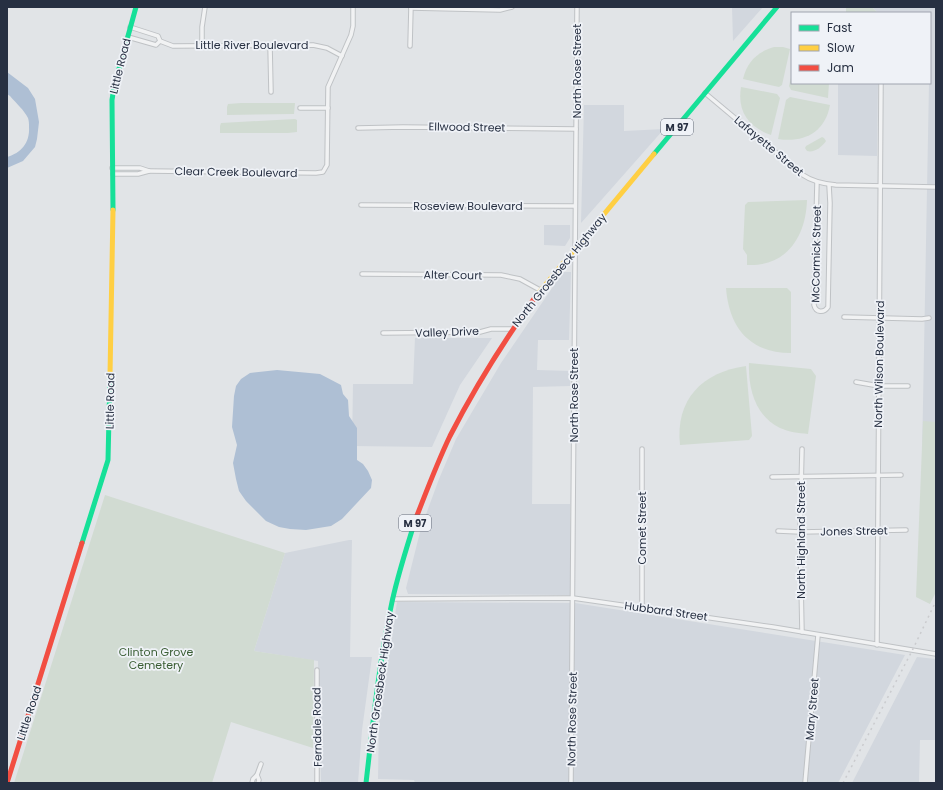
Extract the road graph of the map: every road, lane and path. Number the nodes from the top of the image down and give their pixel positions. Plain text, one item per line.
1 (136, 7) edge
2 (205, 7) edge
3 (353, 7) edge
4 (411, 7) edge
5 (512, 7) edge
6 (577, 7) edge
7 (777, 7) edge
8 (130, 27) junction
9 (148, 32) junction
10 (128, 37) junction
11 (160, 41) junction
12 (145, 42) junction
13 (202, 45) junction
14 (270, 45) junction
15 (410, 46) dead end
16 (342, 56) junction
17 (881, 84) edge
18 (271, 92) dead end
19 (705, 93) junction
20 (300, 108) dead end
21 (328, 108) junction
22 (358, 128) dead end
23 (576, 129) junction
24 (112, 168) junction
25 (129, 168) junction
26 (149, 171) junction
27 (113, 174) junction
28 (129, 174) junction
29 (817, 182) junction
30 (828, 185) junction
31 (881, 186) junction
32 (936, 187) edge
33 (361, 205) dead end
34 (576, 206) junction
35 (575, 248) junction
36 (362, 274) dead end
37 (540, 290) junction
38 (844, 317) dead end
39 (880, 318) junction
40 (929, 318) dead end
41 (511, 329) junction
42 (383, 333) dead end
43 (856, 382) dead end
44 (879, 386) junction
45 (908, 386) dead end
46 (642, 449) dead end
47 (802, 449) dead end
48 (878, 474) junction
49 (901, 475) dead end
50 (801, 476) junction
51 (772, 477) dead end
52 (878, 530) junction
53 (906, 530) dead end
54 (778, 531) dead end
55 (800, 532) junction
56 (573, 598) junction
57 (393, 599) junction
58 (642, 608) junction
59 (802, 632) junction
60 (818, 635) junction
61 (877, 645) junction
62 (936, 654) edge
63 (317, 670) dead end
64 (261, 764) dead end
65 (257, 775) junction
66 (7, 783) edge
67 (252, 783) edge
68 (258, 783) edge
69 (318, 783) edge
70 (366, 783) edge
71 (571, 783) edge
72 (805, 783) edge

1 - 8 main road, Little Road
2 - 13 street
3 - 16 street
4 - 5 street
4 - 15 street
6 - 23 street, North Rose Street
7 - 19 main road, North Groesbeck Highway / M 97
8 - 9 street, Little River Boulevard
8 - 10 main road, Little Road
9 - 11 street, Little River Boulevard
9 - 12 street
10 - 12 street, Little River Boulevard
10 - 24 main road, Little Road
11 - 12 street, Little River Boulevard
11 - 13 street, Little River Boulevard
13 - 14 street, Little River Boulevard
14 - 16 street, Little River Boulevard
14 - 18 street
16 - 21 street
17 - 31 street, North Wilson Boulevard
19 - 29 street, Lafayette Street
19 - 35 main road, North Groesbeck Highway / M 97
20 - 21 street
21 - 26 street, Clear Creek Boulevard
22 - 23 street, Ellwood Street
23 - 34 street, North Rose Street
24 - 25 street, Clear Creek Boulevard
24 - 27 main road, Little Road
25 - 26 street, Clear Creek Boulevard
25 - 28 street
26 - 28 street, Clear Creek Boulevard
27 - 28 street, Clear Creek Boulevard
27 - 66 main road, Little Road
29 - 30 street, Lafayette Street
29 - 30 street, McCormick Street
30 - 31 street, Lafayette Street
31 - 32 street, Lafayette Street
31 - 39 street, North Wilson Boulevard
33 - 34 street, Roseview Boulevard
34 - 35 street, North Rose Street
35 - 37 main road, North Groesbeck Highway / M 97
35 - 56 street, North Rose Street
36 - 37 street, Alter Court
37 - 41 main road, North Groesbeck Highway / M 97
38 - 39 street
39 - 40 street
39 - 44 street, North Wilson Boulevard
41 - 42 street, Valley Drive
41 - 57 main road, North Groesbeck Highway / M 97
43 - 44 street
44 - 45 street
44 - 48 street, North Wilson Boulevard
46 - 58 street, Comet Street
47 - 50 street, North Highland Street
48 - 49 street
48 - 50 street
48 - 52 street, North Wilson Boulevard
50 - 51 street
50 - 55 street, North Highland Street
52 - 53 street, Jones Street
52 - 55 street, Jones Street
52 - 61 street, North Wilson Boulevard
54 - 55 street, Jones Street
55 - 59 street, North Highland Street
56 - 57 street, Hubbard Street
56 - 58 street, Hubbard Street
56 - 71 street, North Rose Street
57 - 70 main road, North Groesbeck Highway / M 97
58 - 59 street, Hubbard Street
59 - 60 street, Hubbard Street
60 - 61 street, Hubbard Street
60 - 72 street, Mary Street
61 - 62 street, Hubbard Street
63 - 69 street, Ferndale Road
64 - 65 street
65 - 67 street
65 - 68 street

